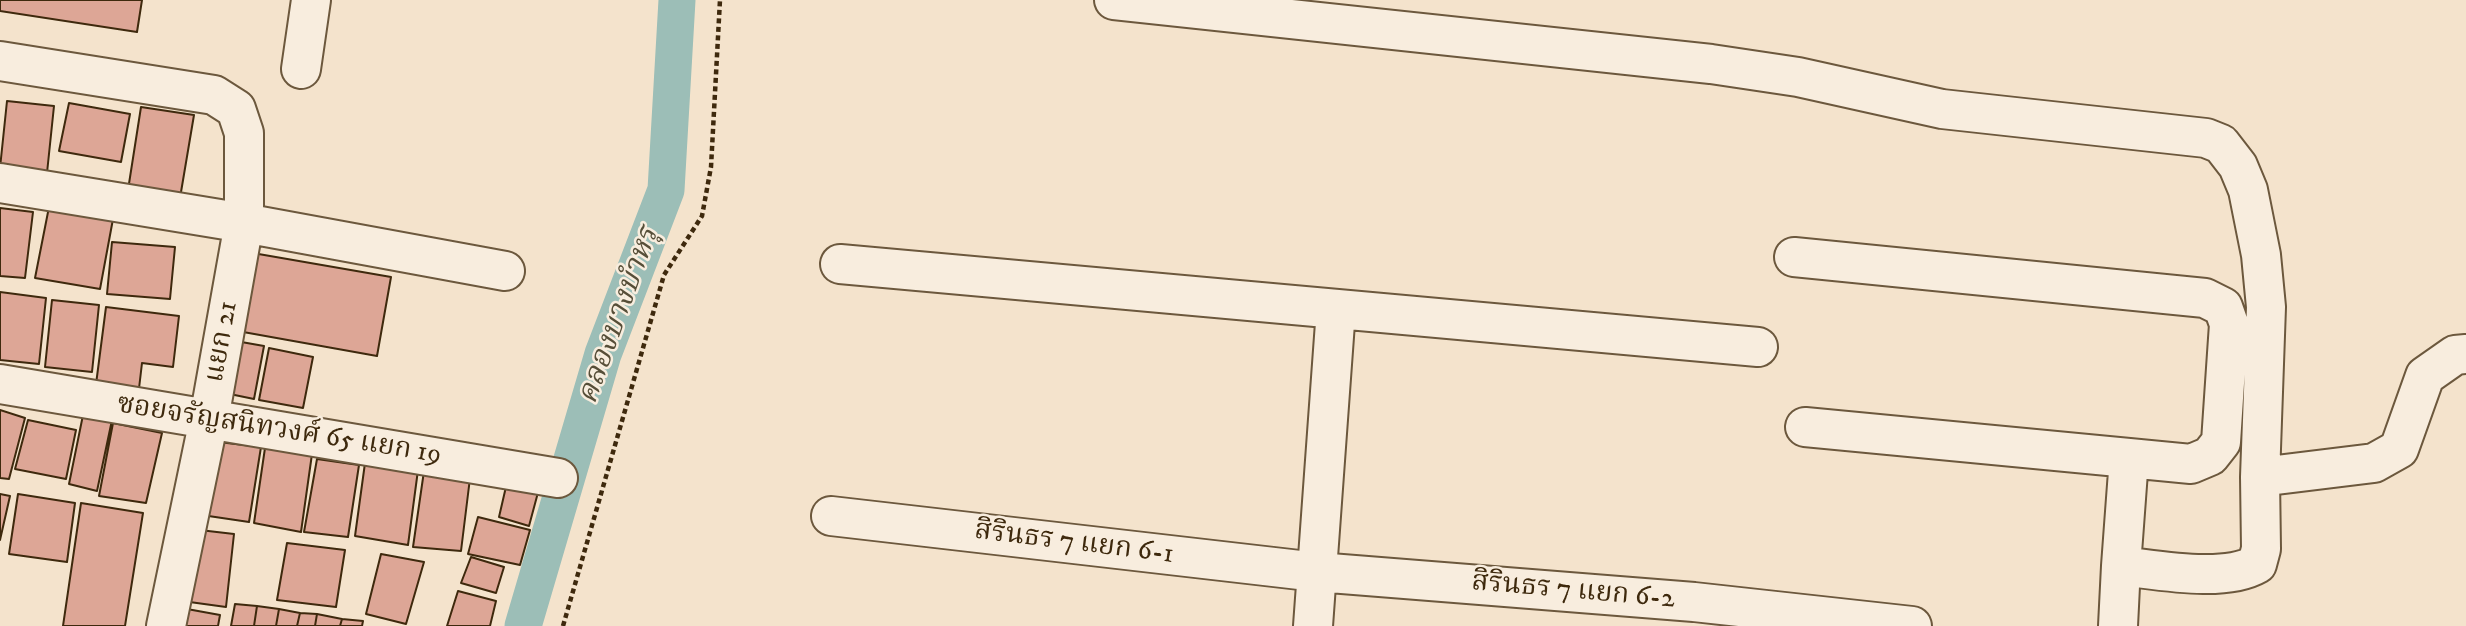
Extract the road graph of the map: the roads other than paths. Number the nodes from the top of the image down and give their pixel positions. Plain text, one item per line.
1 (311, 0) edge
2 (1114, 0) edge
3 (0, 61) edge
4 (301, 69) dead end
5 (0, 183) edge
6 (244, 223) junction
7 (1794, 257) dead end
8 (840, 264) dead end
9 (505, 271) dead end
10 (1336, 309) junction
11 (1758, 347) dead end
12 (2466, 354) edge
13 (0, 384) edge
14 (209, 419) junction
15 (1805, 427) dead end
16 (2129, 458) junction
17 (2260, 477) junction
18 (558, 478) dead end
19 (831, 516) dead end
20 (2121, 566) junction
21 (1317, 572) junction
22 (1692, 614) edge
23 (166, 626) edge
24 (1313, 626) edge
25 (1912, 626) edge
26 (2118, 626) edge

1 - 4 street
2 - 17 street
3 - 6 street, แยก 21
5 - 6 street
6 - 9 street
6 - 14 street, แยก 21
7 - 16 street
8 - 10 street
10 - 11 street
10 - 21 street
12 - 17 street
13 - 14 street, ซอยจรัญสนิทวงศ์ 65 แยก 19
14 - 18 street, ซอยจรัญสนิทวงศ์ 65 แยก 19
14 - 23 street, แยก 21
15 - 16 street
16 - 20 street
17 - 20 street
19 - 21 street, สิรินธร 7 แยก 6-1
20 - 26 street
21 - 22 street, สิรินธร 7 แยก 6-2
21 - 24 street
22 - 25 street, สิรินธร 7 แยก 6-2

